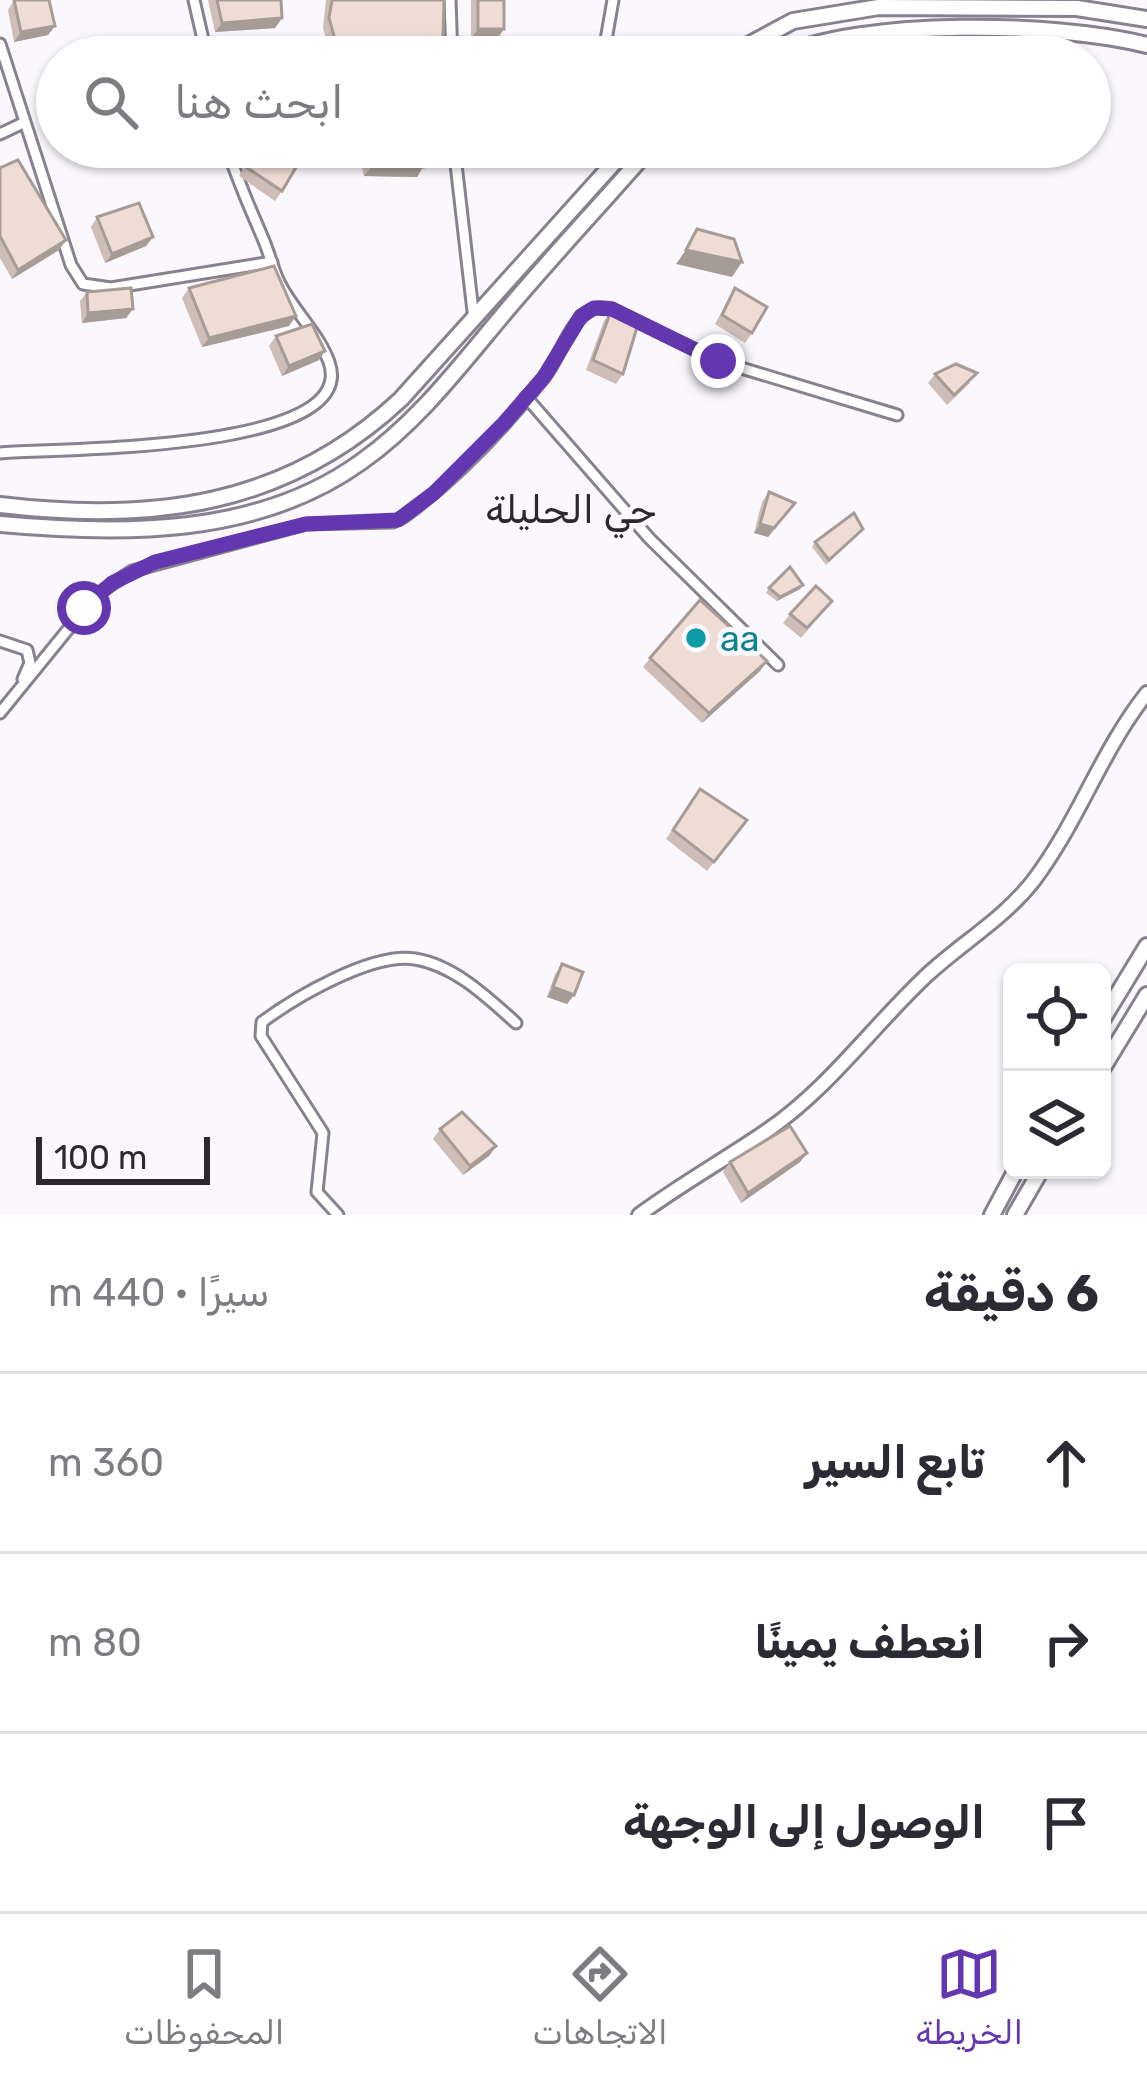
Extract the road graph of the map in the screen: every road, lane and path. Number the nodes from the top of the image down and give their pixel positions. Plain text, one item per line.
1 (194, 0) edge
2 (450, 0) edge
3 (613, 0) edge
4 (952, 7) junction
5 (1147, 19) edge
6 (947, 30) junction
7 (202, 36) edge
8 (451, 36) edge
9 (607, 36) edge
10 (762, 36) edge
11 (844, 36) edge
12 (1103, 36) edge
13 (1111, 38) edge
14 (0, 44) edge
15 (1147, 45) edge
16 (23, 123) junction
17 (0, 134) edge
18 (36, 161) edge
19 (38, 168) edge
20 (235, 168) edge
21 (456, 168) edge
22 (605, 168) edge
23 (633, 168) edge
24 (272, 262) junction
25 (474, 320) junction
26 (526, 397) junction
27 (897, 415) dead end
28 (0, 453) edge
29 (298, 495) junction
30 (0, 505) edge
31 (0, 524) edge
32 (306, 524) junction
33 (0, 641) edge
34 (778, 665) dead end
35 (1147, 693) edge
36 (16, 694) junction
37 (0, 713) edge
38 (1147, 946) edge
39 (1147, 995) edge
40 (1111, 1005) edge
41 (516, 1023) dead end
42 (1111, 1054) edge
43 (1011, 1179) edge
44 (1036, 1179) edge
45 (338, 1215) edge
46 (639, 1215) edge
47 (992, 1215) edge
48 (1016, 1215) edge

1 - 7 street
2 - 8 street
3 - 9 street
4 - 5 main road
4 - 6 main road
4 - 10 main road
6 - 11 main road
6 - 12 main road
13 - 15 main road
14 - 16 street
16 - 17 street
16 - 18 street
19 - 24 street
20 - 24 street
21 - 25 street
22 - 25 main road
23 - 29 main road
24 - 28 street
25 - 30 main road
26 - 27 street
26 - 32 street
26 - 34 street
29 - 31 main road
29 - 32 street
32 - 36 street
33 - 36 street
35 - 46 street
36 - 37 street
38 - 40 main road
39 - 42 main road
41 - 45 street
43 - 47 main road
44 - 48 main road

